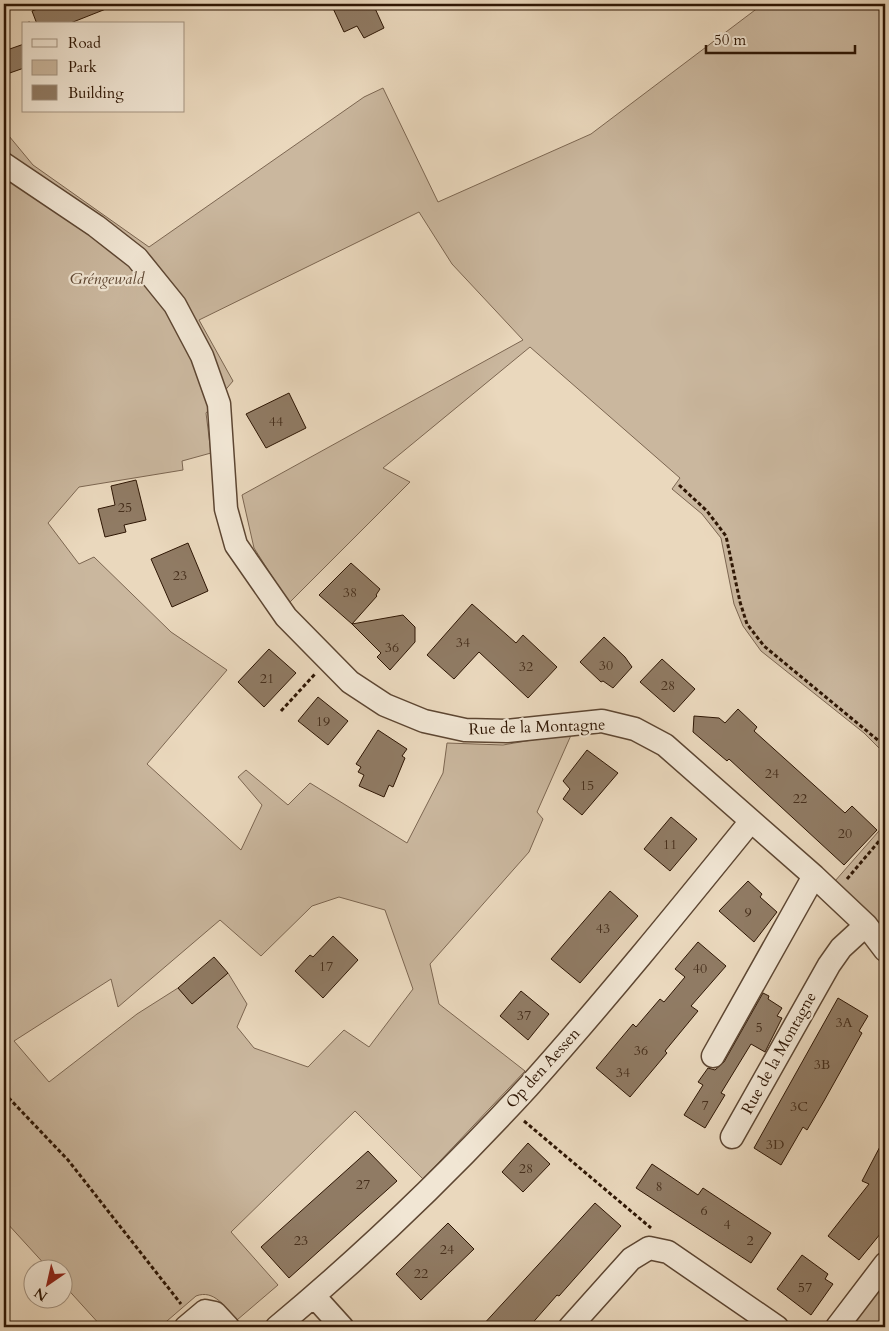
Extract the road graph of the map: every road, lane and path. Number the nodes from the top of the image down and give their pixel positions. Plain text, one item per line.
1 (4, 164) edge
2 (679, 485) dead end
3 (329, 659) junction
4 (281, 711) dead end
5 (885, 746) edge
6 (752, 821) junction
7 (885, 834) edge
8 (814, 876) junction
9 (834, 894) junction
10 (866, 925) junction
11 (885, 950) edge
12 (713, 1056) dead end
13 (4, 1093) edge
14 (508, 1107) junction
15 (732, 1137) dead end
16 (649, 1248) junction
17 (885, 1264) edge
18 (314, 1296) junction
19 (190, 1324) edge
20 (228, 1327) edge
21 (277, 1327) edge
22 (342, 1327) edge
23 (570, 1327) edge
24 (777, 1327) edge
25 (837, 1327) edge

1 - 3 street, Rue de la Montagne
2 - 5 path
3 - 4 path
3 - 6 street, Rue de la Montagne
6 - 8 street, Rue de la Montagne
6 - 14 street, Op den Aessen
7 - 9 path
8 - 9 street, Rue de la Montagne
8 - 12 street
9 - 10 street, Rue de la Montagne
10 - 11 street, Rue de la Montagne
10 - 15 street, Rue de la Montagne
13 - 19 path
14 - 16 path
14 - 18 street, Op den Aessen
16 - 23 street
16 - 24 street
17 - 25 street
18 - 21 street, Op den Aessen
18 - 22 street
19 - 20 street

